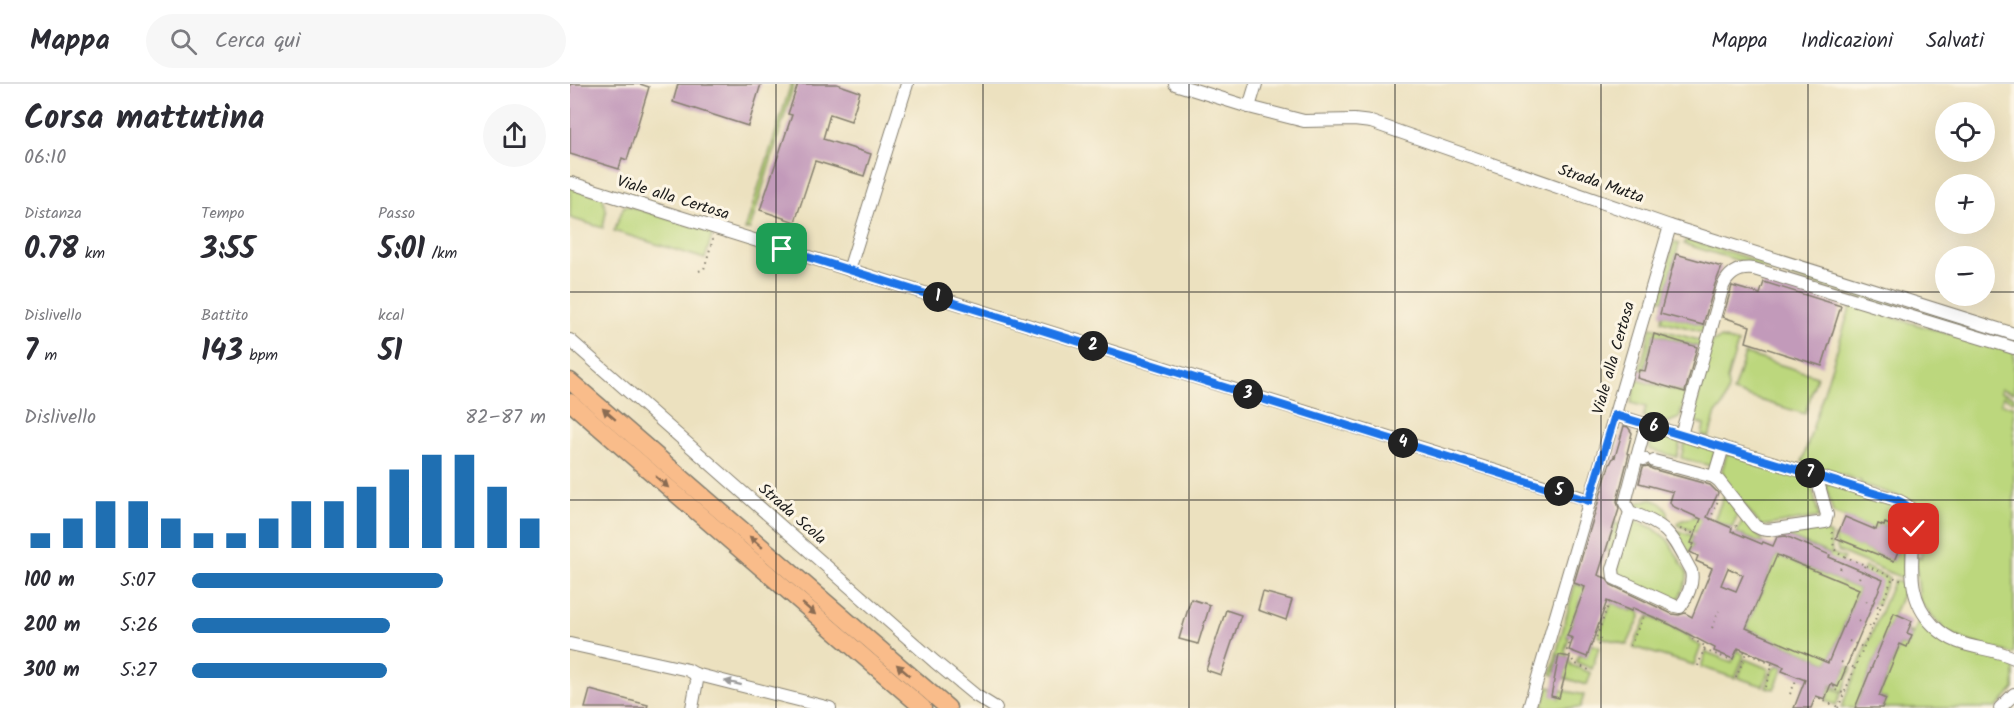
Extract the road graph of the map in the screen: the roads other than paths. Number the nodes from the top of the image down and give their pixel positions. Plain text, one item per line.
1 (907, 84) edge
2 (1175, 84) edge
3 (1256, 84) edge
4 (1197, 87) edge
5 (1249, 107) junction
6 (572, 183) dead end
7 (1670, 226) junction
8 (849, 270) junction
9 (2014, 334) edge
10 (570, 340) edge
11 (2014, 348) edge
12 (570, 381) edge
13 (570, 402) edge
14 (1615, 415) junction
15 (1646, 424) junction
16 (1681, 435) junction
17 (1723, 447) junction
18 (1645, 459) junction
19 (1816, 475) junction
20 (1714, 477) junction
21 (1589, 501) junction
22 (1630, 512) junction
23 (570, 644) edge
24 (2014, 658) edge
25 (696, 677) junction
26 (2014, 694) edge
27 (920, 706) edge
28 (692, 708) edge
29 (830, 708) edge
30 (948, 708) edge
31 (996, 708) edge
32 (1529, 708) edge
33 (2000, 708) edge

1 - 8 street
2 - 4 street, Strada Mutta
3 - 5 street
4 - 5 street, Strada Mutta
5 - 7 street, Strada Mutta
6 - 8 street, Viale alla Certosa
7 - 9 street, Strada Mutta
7 - 14 street, Viale alla Certosa
8 - 21 street, Viale alla Certosa
10 - 31 street, Strada Scola
11 - 16 street
30 -> 12 highway
13 -> 27 highway
14 - 15 street
14 - 21 street, Viale alla Certosa
15 - 16 street
15 - 18 street
16 - 17 street
17 - 19 street
17 - 20 street
18 - 20 street
18 - 22 street
19 - 20 street
19 - 24 street
21 - 32 street, Viale alla Certosa
22 - 22 street
23 - 25 street
25 - 28 street
29 -> 25 street
26 - 33 street

